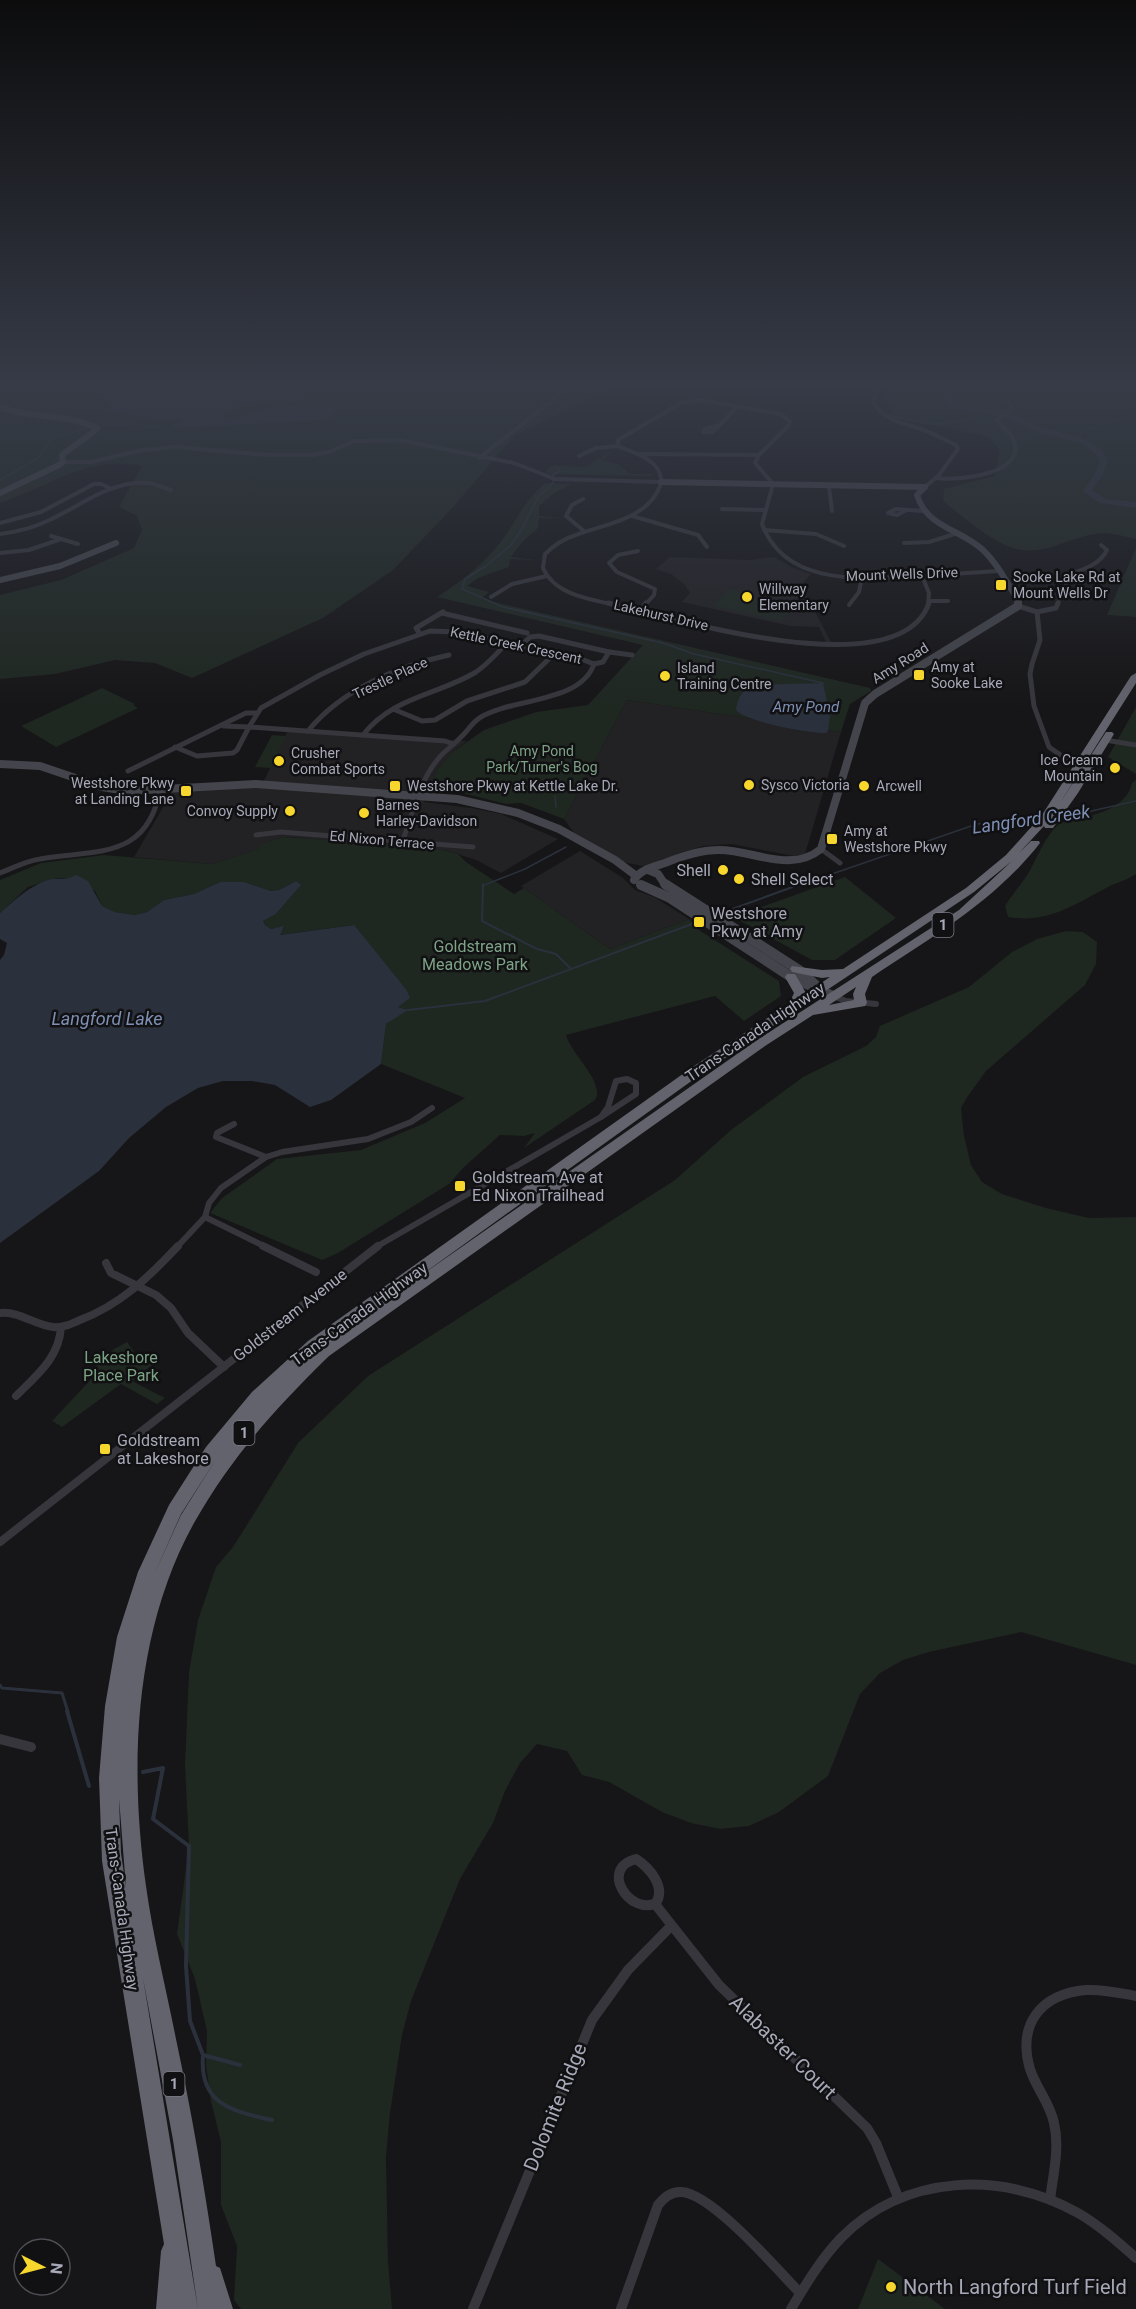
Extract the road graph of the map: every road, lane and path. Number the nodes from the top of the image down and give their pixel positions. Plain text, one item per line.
1 (918, 493) edge
2 (76, 494) edge
3 (103, 494) edge
4 (658, 494) edge
5 (770, 494) edge
6 (830, 494) edge
7 (583, 499) dead end
8 (722, 509) dead end
9 (766, 510) junction
10 (923, 511) junction
11 (832, 512) dead end
12 (905, 512) dead end
13 (632, 516) junction
14 (0, 523) edge
15 (764, 530) junction
16 (584, 531) junction
17 (958, 533) junction
18 (0, 534) edge
19 (51, 536) dead end
20 (61, 539) junction
21 (116, 543) dead end
22 (904, 543) dead end
23 (78, 544) dead end
24 (1101, 545) dead end
25 (844, 546) dead end
26 (707, 547) dead end
27 (638, 551) dead end
28 (0, 553) edge
29 (998, 571) junction
30 (921, 574) junction
31 (547, 576) junction
32 (862, 577) junction
33 (0, 580) edge
34 (491, 597) dead end
35 (931, 601) junction
36 (948, 601) dead end
37 (849, 604) dead end
38 (1018, 606) junction
39 (640, 610) junction
40 (1037, 612) junction
41 (502, 628) junction
42 (527, 633) dead end
43 (420, 634) junction
44 (491, 639) junction
45 (507, 643) junction
46 (521, 646) junction
47 (609, 652) junction
48 (555, 653) junction
49 (449, 655) dead end
50 (632, 655) dead end
51 (594, 664) junction
52 (1136, 676) edge
53 (1136, 689) edge
54 (393, 709) junction
55 (256, 713) junction
56 (224, 726) junction
57 (249, 727) junction
58 (308, 731) junction
59 (363, 735) junction
60 (1105, 740) junction
61 (453, 744) junction
62 (1136, 745) edge
63 (175, 747) junction
64 (1069, 761) dead end
65 (0, 764) edge
66 (129, 771) dead end
67 (161, 788) junction
68 (419, 796) junction
69 (1046, 817) junction
70 (256, 835) dead end
71 (580, 839) junction
72 (403, 840) junction
73 (472, 847) dead end
74 (821, 849) junction
75 (689, 855) junction
76 (840, 863) dead end
77 (648, 870) junction
78 (0, 873) edge
79 (662, 876) junction
80 (637, 880) junction
81 (917, 925) junction
82 (846, 971) junction
83 (794, 973) junction
84 (866, 976) junction
85 (820, 988) junction
86 (833, 996) junction
87 (861, 1003) junction
88 (876, 1004) dead end
89 (798, 1011) junction
90 (432, 1108) dead end
91 (600, 1118) junction
92 (234, 1124) dead end
93 (266, 1157) junction
94 (205, 1217) junction
95 (106, 1263) dead end
96 (316, 1272) dead end
97 (140, 1286) junction
98 (0, 1313) edge
99 (61, 1327) junction
100 (224, 1367) junction
101 (16, 1396) dead end
102 (0, 1542) edge
103 (0, 1739) edge
104 (31, 1747) dead end
105 (655, 1904) junction
106 (671, 1926) junction
107 (1136, 1996) edge
108 (898, 2197) junction
109 (1050, 2200) junction
110 (201, 2239) junction
111 (175, 2241) junction
112 (1136, 2258) edge
113 (800, 2292) junction
114 (168, 2309) edge
115 (186, 2309) edge
116 (210, 2309) edge
117 (221, 2309) edge
118 (473, 2309) edge
119 (621, 2309) edge
120 (791, 2309) edge

1 - 10 street
2 - 14 street
3 - 18 street
4 - 13 street
5 - 9 street
6 - 11 street
7 - 16 street
8 - 9 street
9 - 15 street
10 - 12 street
10 - 17 street
13 - 16 street
13 - 26 street
15 - 25 street
15 - 32 street, Mount Wells Drive
16 - 31 street
17 - 22 street
17 - 29 street
19 - 20 street
20 - 23 street
20 - 28 street
21 - 33 street
24 - 40 street
27 - 39 street
29 - 30 street, Mount Wells Drive
29 - 38 street
30 - 32 street, Mount Wells Drive
30 - 35 street
31 - 34 street
31 - 39 street, Lakehurst Drive
32 - 37 street
35 - 36 street
35 - 39 street, Lakehurst Drive
38 - 40 street
38 - 74 street, Amy Road
40 - 64 street
41 - 42 street
41 - 43 street
41 - 44 street
43 - 44 street, Kettle Creek Crescent
43 - 55 street, Kettle Creek Crescent
44 - 45 street, Kettle Creek Crescent
45 - 46 street, Kettle Creek Crescent
45 - 54 street
46 - 47 street
46 - 48 street, Kettle Creek Crescent
47 - 50 street
47 - 51 street
48 - 51 street, Kettle Creek Crescent
48 - 54 street
49 - 58 street, Trestle Place
51 - 61 street
52 - 69 highway, Trans-Canada Highway / 1
53 - 60 highway, Trans-Canada Highway / 1
54 - 59 street
55 - 56 street
55 - 57 street
56 - 57 street
56 - 63 street
57 - 58 street
57 - 63 street
58 - 59 street
59 - 61 street
60 - 62 street
60 - 69 highway
60 - 84 highway, Trans-Canada Highway / 1
61 - 68 street
63 - 66 street
65 - 67 street
67 - 68 street
67 - 78 street
68 - 71 street
68 - 72 street
69 - 81 highway, Trans-Canada Highway / 1
70 - 72 street, Ed Nixon Terrace
71 - 77 street
71 - 80 street
72 - 73 street, Ed Nixon Terrace
74 - 75 street
74 - 76 street
75 - 77 street
75 - 79 street
77 - 79 street
77 - 80 street
79 - 80 street
79 - 83 street
80 - 83 street
81 - 82 highway, Trans-Canada Highway / 1
81 - 86 highway
82 - 83 highway
82 - 85 highway, Trans-Canada Highway / 1
83 - 85 street
83 - 89 highway
84 - 86 highway, Trans-Canada Highway / 1
84 - 87 highway
85 - 86 street
85 - 89 highway, Trans-Canada Highway / 1
86 - 87 street
86 - 89 highway, Trans-Canada Highway / 1
87 - 88 street
87 - 89 highway
89 - 110 highway, Trans-Canada Highway / 1
89 - 111 highway, Trans-Canada Highway / 1
90 - 93 street
91 - 91 street, Goldstream Avenue
91 - 100 street, Goldstream Avenue
92 - 93 street
93 - 94 street
94 - 96 street
94 - 97 street
95 - 97 street
97 - 99 street
97 - 100 street
98 - 99 street
99 - 101 street
100 - 102 street, Goldstream Avenue
103 - 104 street
105 - 105 street
105 - 106 street, Alabaster Court
106 - 108 street, Alabaster Court
106 - 118 street, Dolomite Ridge
107 - 109 street
108 - 109 street
108 - 113 street
109 - 112 street
110 - 116 highway, Trans-Canada Highway / 1
110 - 117 highway
111 - 114 highway
111 - 115 highway, Trans-Canada Highway / 1
113 - 119 street
113 - 120 street

